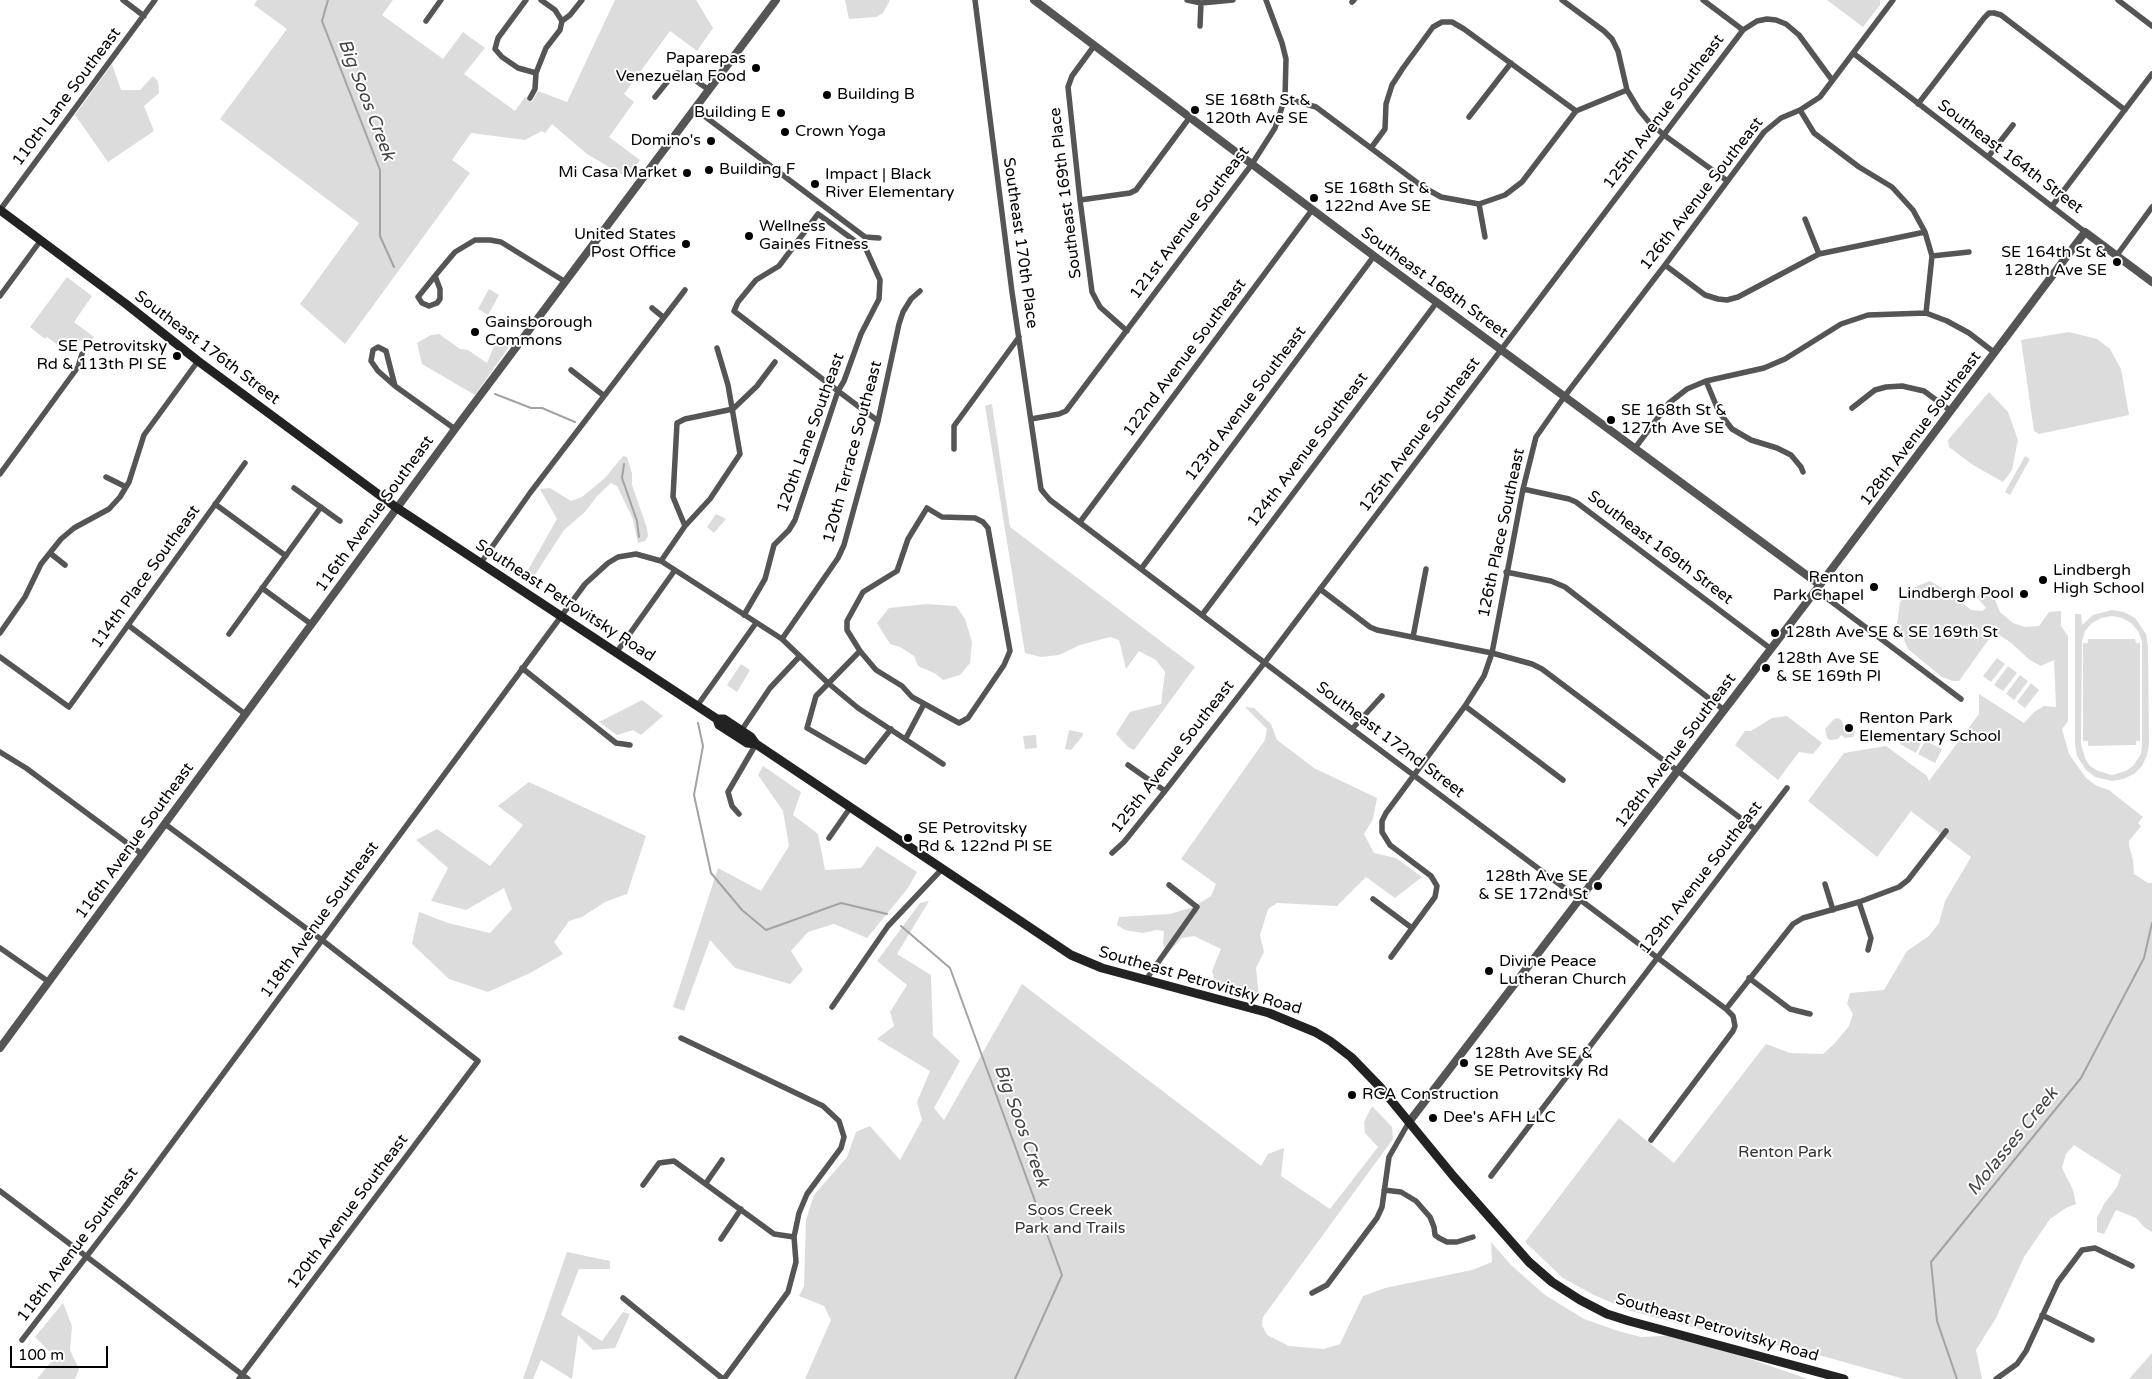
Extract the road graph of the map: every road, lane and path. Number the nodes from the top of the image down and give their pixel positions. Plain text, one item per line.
1 (123, 0) edge
2 (156, 0) edge
3 (442, 0) edge
4 (526, 0) edge
5 (541, 0) edge
6 (582, 0) edge
7 (776, 0) edge
8 (975, 0) edge
9 (1034, 0) edge
10 (1187, 0) edge
11 (1232, 0) edge
12 (1266, 0) edge
13 (1562, 0) edge
14 (1702, 0) edge
15 (1893, 0) edge
16 (2118, 0) edge
17 (1202, 3) junction
18 (144, 16) junction
19 (426, 20) dead end
20 (562, 21) junction
21 (1200, 26) dead end
22 (2152, 26) edge
23 (1743, 30) junction
24 (1094, 46) junction
25 (1852, 54) junction
26 (1510, 63) junction
27 (536, 73) junction
28 (2152, 74) edge
29 (1832, 80) junction
30 (710, 90) junction
31 (1627, 90) junction
32 (654, 97) dead end
33 (530, 98) dead end
34 (1285, 98) junction
35 (1918, 104) junction
36 (695, 109) junction
37 (1800, 110) junction
38 (2125, 110) junction
39 (1576, 111) junction
40 (1190, 117) junction
41 (1468, 118) dead end
42 (2013, 125) dead end
43 (1664, 135) junction
44 (1371, 148) junction
45 (1988, 157) junction
46 (1252, 164) junction
47 (1726, 180) junction
48 (1080, 200) junction
49 (1479, 204) junction
50 (2052, 206) junction
51 (2152, 207) edge
52 (0, 210) edge
53 (1312, 210) junction
54 (1805, 219) dead end
55 (1925, 232) junction
56 (2085, 232) junction
57 (1485, 237) dead end
58 (879, 238) dead end
59 (41, 240) junction
60 (1970, 252) dead end
61 (1819, 254) junction
62 (2116, 255) junction
63 (1374, 256) junction
64 (1932, 256) junction
65 (1665, 265) junction
66 (435, 276) junction
67 (564, 281) junction
68 (2152, 282) edge
69 (685, 290) dead end
70 (920, 291) dead end
71 (0, 296) edge
72 (1437, 302) junction
73 (652, 308) dead end
74 (1926, 313) junction
75 (663, 317) junction
76 (1128, 331) junction
77 (1019, 337) junction
78 (718, 348) dead end
79 (1502, 350) junction
80 (1995, 353) junction
81 (82, 354) dead end
82 (198, 361) junction
83 (775, 362) dead end
84 (571, 370) dead end
85 (1706, 381) junction
86 (395, 386) junction
87 (838, 391) junction
88 (603, 395) junction
89 (1564, 396) junction
90 (1852, 408) dead end
91 (733, 409) junction
92 (1951, 411) junction
93 (1031, 419) junction
94 (878, 420) junction
95 (454, 429) junction
96 (1635, 448) junction
97 (954, 449) dead end
98 (245, 463) dead end
99 (1803, 472) dead end
100 (0, 474) edge
101 (106, 477) dead end
102 (126, 487) junction
103 (294, 488) dead end
104 (1041, 489) joint
105 (1523, 489) junction
106 (215, 504) junction
107 (321, 507) junction
108 (397, 508) junction
109 (340, 521) dead end
110 (1080, 522) junction
111 (685, 526) junction
112 (50, 553) junction
113 (286, 556) junction
114 (661, 561) junction
115 (480, 564) junction
116 (65, 565) dead end
117 (1141, 569) junction
118 (1426, 569) dead end
119 (675, 570) junction
120 (1506, 572) junction
121 (1818, 587) junction
122 (262, 588) junction
123 (1320, 589) junction
124 (744, 615) junction
125 (1202, 615) junction
126 (561, 617) junction
127 (756, 623) junction
128 (311, 624) junction
129 (128, 625) junction
130 (0, 633) edge
131 (229, 634) dead end
132 (1413, 637) junction
133 (782, 639) junction
134 (1771, 649) junction
135 (860, 652) junction
136 (1492, 653) junction
137 (616, 654) junction
138 (800, 656) junction
139 (0, 657) edge
140 (1265, 662) junction
141 (522, 668) junction
142 (828, 683) junction
143 (1382, 696) dead end
144 (1961, 699) dead end
145 (924, 704) junction
146 (697, 706) junction
147 (1466, 706) junction
148 (1724, 710) junction
149 (246, 714) junction
150 (717, 719) junction
151 (891, 729) junction
152 (1352, 729) junction
153 (741, 731) junction
154 (906, 738) junction
155 (756, 744) junction
156 (630, 745) dead end
157 (0, 752) edge
158 (942, 764) dead end
159 (1128, 764) dead end
160 (1678, 770) junction
161 (1413, 775) junction
162 (1563, 780) dead end
163 (1787, 788) dead end
164 (1165, 791) junction
165 (850, 808) junction
166 (739, 814) dead end
167 (165, 824) junction
168 (1755, 830) junction
169 (1946, 831) dead end
170 (829, 838) dead end
171 (1112, 853) dead end
172 (142, 854) junction
173 (942, 870) junction
174 (1825, 884) dead end
175 (1169, 885) dead end
176 (1373, 899) dead end
177 (1579, 900) junction
178 (1859, 902) junction
179 (1833, 910) junction
180 (1412, 928) junction
181 (322, 940) junction
182 (0, 948) edge
183 (1868, 950) dead end
184 (1391, 957) dead end
185 (1656, 958) junction
186 (1749, 978) junction
187 (1145, 981) junction
188 (49, 982) junction
189 (832, 1007) dead end
190 (1726, 1009) junction
191 (1810, 1014) dead end
192 (682, 1038) dead end
193 (0, 1048) edge
194 (1409, 1122) junction
195 (1651, 1140) dead end
196 (722, 1160) dead end
197 (1491, 1176) dead end
198 (706, 1183) junction
199 (643, 1185) dead end
200 (1384, 1190) junction
201 (0, 1191) edge
202 (741, 1209) junction
203 (794, 1237) junction
204 (1473, 1237) dead end
205 (721, 1239) dead end
206 (86, 1257) junction
207 (2132, 1266) dead end
208 (1312, 1293) dead end
209 (623, 1298) dead end
210 (2042, 1315) junction
211 (22, 1340) dead end
212 (2092, 1340) dead end
213 (243, 1378) edge
214 (723, 1379) edge
215 (1844, 1379) edge
216 (1996, 1379) edge

1 - 18 street
2 - 18 street, 110th Lane Southeast
3 - 19 street
4 - 27 street
5 - 20 street
6 - 20 street
7 - 30 street, 116th Avenue Southeast
8 - 77 street, Southeast 170th Place
9 - 24 street, Southeast 168th Street
10 - 17 street
11 - 17 street
12 - 34 street, 121st Avenue Southeast
13 - 31 street
14 - 23 street
15 - 25 street, 126th Avenue Southeast
16 - 22 street
17 - 21 street
18 - 52 street, 110th Lane Southeast
20 - 27 street
23 - 29 street
23 - 43 street, 125th Avenue Southeast
24 - 40 street, Southeast 168th Street
24 - 48 street, Southeast 169th Place
25 - 29 street, 126th Avenue Southeast
25 - 35 street, Southeast 164th Street
26 - 39 street
26 - 41 street
26 - 44 street
27 - 33 street
28 - 38 street
29 - 37 street, 126th Avenue Southeast
30 - 32 street
30 - 36 street, 116th Avenue Southeast
31 - 39 street
31 - 43 street
34 - 44 street
34 - 46 street, 121st Avenue Southeast
35 - 38 street
35 - 45 street, Southeast 164th Street
36 - 58 street
36 - 67 street, 116th Avenue Southeast
37 - 47 street, 126th Avenue Southeast
37 - 55 street
38 - 50 street
39 - 49 street
40 - 46 street, Southeast 168th Street
40 - 48 street
42 - 45 street
43 - 47 street
43 - 79 street, 125th Avenue Southeast
44 - 49 street
45 - 50 street, Southeast 164th Street
46 - 53 street, Southeast 168th Street
46 - 76 street, 121st Avenue Southeast
47 - 65 street, 126th Avenue Southeast
48 - 76 street, Southeast 169th Place
49 - 57 street
50 - 56 street, Southeast 164th Street
51 - 62 street
52 - 59 main road, Southeast 176th Street
53 - 63 street, Southeast 168th Street
53 - 110 street, 122nd Avenue Southeast
54 - 61 street
55 - 61 street
55 - 64 street
56 - 62 street, Southeast 164th Street
56 - 80 street, 128th Avenue Southeast
59 - 71 street
59 - 82 main road, Southeast 176th Street
60 - 64 street
61 - 65 street
62 - 68 street, Southeast 164th Street
63 - 72 street, Southeast 168th Street
63 - 117 street, 123rd Avenue Southeast
64 - 74 street
65 - 89 street, 126th Avenue Southeast
66 - 66 street
66 - 67 street
67 - 95 street, 116th Avenue Southeast
69 - 75 street
70 - 94 street, 120th Terrace Southeast
72 - 79 street, Southeast 168th Street
72 - 125 street, 124th Avenue Southeast
73 - 75 street
74 - 80 street
74 - 85 street
75 - 88 street
76 - 93 street, 121st Avenue Southeast
77 - 93 street, Southeast 170th Place
77 - 97 street
78 - 91 street
79 - 89 street, Southeast 168th Street
79 - 123 street, 125th Avenue Southeast
80 - 92 street, 128th Avenue Southeast
81 - 100 street
82 - 102 street
82 - 108 main road, Southeast 176th Street
83 - 91 street
84 - 88 street
85 - 96 street
85 - 99 street
86 - 86 street
86 - 95 street
87 - 87 street, 120th Lane Southeast
87 - 94 street
87 - 124 street, 120th Lane Southeast
88 - 115 street
89 - 96 street, Southeast 168th Street
89 - 105 street, 126th Place Southeast
90 - 92 street
91 - 111 street
91 - 111 street
92 - 121 street, 128th Avenue Southeast
93 - 104 street, Southeast 170th Place
94 - 133 street, 120th Terrace Southeast
95 - 108 street, 116th Avenue Southeast
96 - 121 street, Southeast 168th Street
98 - 106 street, 114th Place Southeast
101 - 102 street
102 - 112 street
103 - 107 street
104 - 110 street, Southeast 172nd Street
105 - 120 street, 126th Place Southeast
105 - 134 street, Southeast 169th Street
106 - 113 street
106 - 129 street, 114th Place Southeast
107 - 109 street
107 - 113 street
108 - 115 main road, Southeast Petrovitsky Road
108 - 128 street, 116th Avenue Southeast
110 - 117 street, Southeast 172nd Street
111 - 114 street
112 - 116 street
112 - 130 street
113 - 122 street
114 - 119 street, 118th Avenue Southeast
114 - 126 street, 118th Avenue Southeast
115 - 126 main road, Southeast Petrovitsky Road
117 - 125 street, Southeast 172nd Street
118 - 132 street
119 - 124 street, 118th Avenue Southeast
119 - 137 street
120 - 136 street, 126th Place Southeast
120 - 148 street
121 - 134 street, 128th Avenue Southeast
121 - 144 street, Southeast 168th Street
122 - 128 street
122 - 131 street
123 - 132 street
123 - 140 street, 125th Avenue Southeast
124 - 127 street, 118th Avenue Southeast
125 - 140 street, Southeast 172nd Street
126 - 137 main road, Southeast Petrovitsky Road
126 - 141 street, 118th Avenue Southeast
127 - 133 street, 118th Avenue Southeast
127 - 146 street
128 - 149 street, 116th Avenue Southeast
129 - 139 street, 114th Place Southeast
129 - 149 street
132 - 136 street
133 - 138 street, 118th Avenue Southeast
134 - 148 street, 128th Avenue Southeast
135 - 142 street
135 - 145 street
135 - 145 street
136 - 147 street, 126th Place Southeast
136 - 160 street
137 - 146 main road, Southeast Petrovitsky Road
138 - 142 street, 118th Avenue Southeast
138 - 153 street
140 - 152 street, Southeast 172nd Street
140 - 164 street, 125th Avenue Southeast
141 - 156 street
141 - 181 street, 118th Avenue Southeast
142 - 151 street, 118th Avenue Southeast
142 - 151 street
143 - 152 street
145 - 154 street
146 - 150 main road, Southeast Petrovitsky Road
147 - 161 street, 126th Place Southeast
147 - 162 street
148 - 160 street, 128th Avenue Southeast
149 - 167 street, 116th Avenue Southeast
150 - 153 main road, Southeast Petrovitsky Road
150 - 155 main road, Southeast Petrovitsky Road
151 - 154 street, 118th Avenue Southeast
152 - 161 street, Southeast 172nd Street
153 - 155 main road, Southeast Petrovitsky Road
154 - 158 street, 118th Avenue Southeast
155 - 165 main road, Southeast Petrovitsky Road
155 - 166 street
157 - 172 street
159 - 164 street
160 - 168 street
160 - 177 street, 128th Avenue Southeast
161 - 177 street, Southeast 172nd Street
161 - 180 street, 126th Place Southeast
163 - 168 street, 129th Avenue Southeast
164 - 171 street, 125th Avenue Southeast
165 - 170 street
165 - 173 main road, Southeast Petrovitsky Road
167 - 172 street, 116th Avenue Southeast
167 - 181 street
168 - 185 street, 129th Avenue Southeast
169 - 178 street
172 - 188 street, 116th Avenue Southeast
173 - 187 main road, Southeast Petrovitsky Road
173 - 189 street
174 - 179 street
175 - 187 street
176 - 180 street
177 - 185 street, Southeast 172nd Street
177 - 194 street, 128th Avenue Southeast
178 - 179 street
178 - 183 street
179 - 186 street
180 - 184 street
181 - 206 street, 118th Avenue Southeast
181 - 213 street, 120th Avenue Southeast
182 - 188 street
185 - 190 street, Southeast 172nd Street
185 - 197 street, 129th Avenue Southeast
186 - 190 street
186 - 191 street
187 - 194 main road, Southeast Petrovitsky Road
188 - 193 street, 116th Avenue Southeast
190 - 195 street
192 - 203 street
194 - 200 street, 128th Avenue Southeast
194 - 215 main road, Southeast Petrovitsky Road
196 - 198 street
198 - 199 street
198 - 202 street
200 - 204 street
200 - 208 street, 128th Avenue Southeast
201 - 206 street
202 - 203 street
202 - 205 street
203 - 214 street
206 - 211 street, 118th Avenue Southeast
206 - 213 street
207 - 210 street
209 - 214 street
210 - 212 street
210 - 216 street

